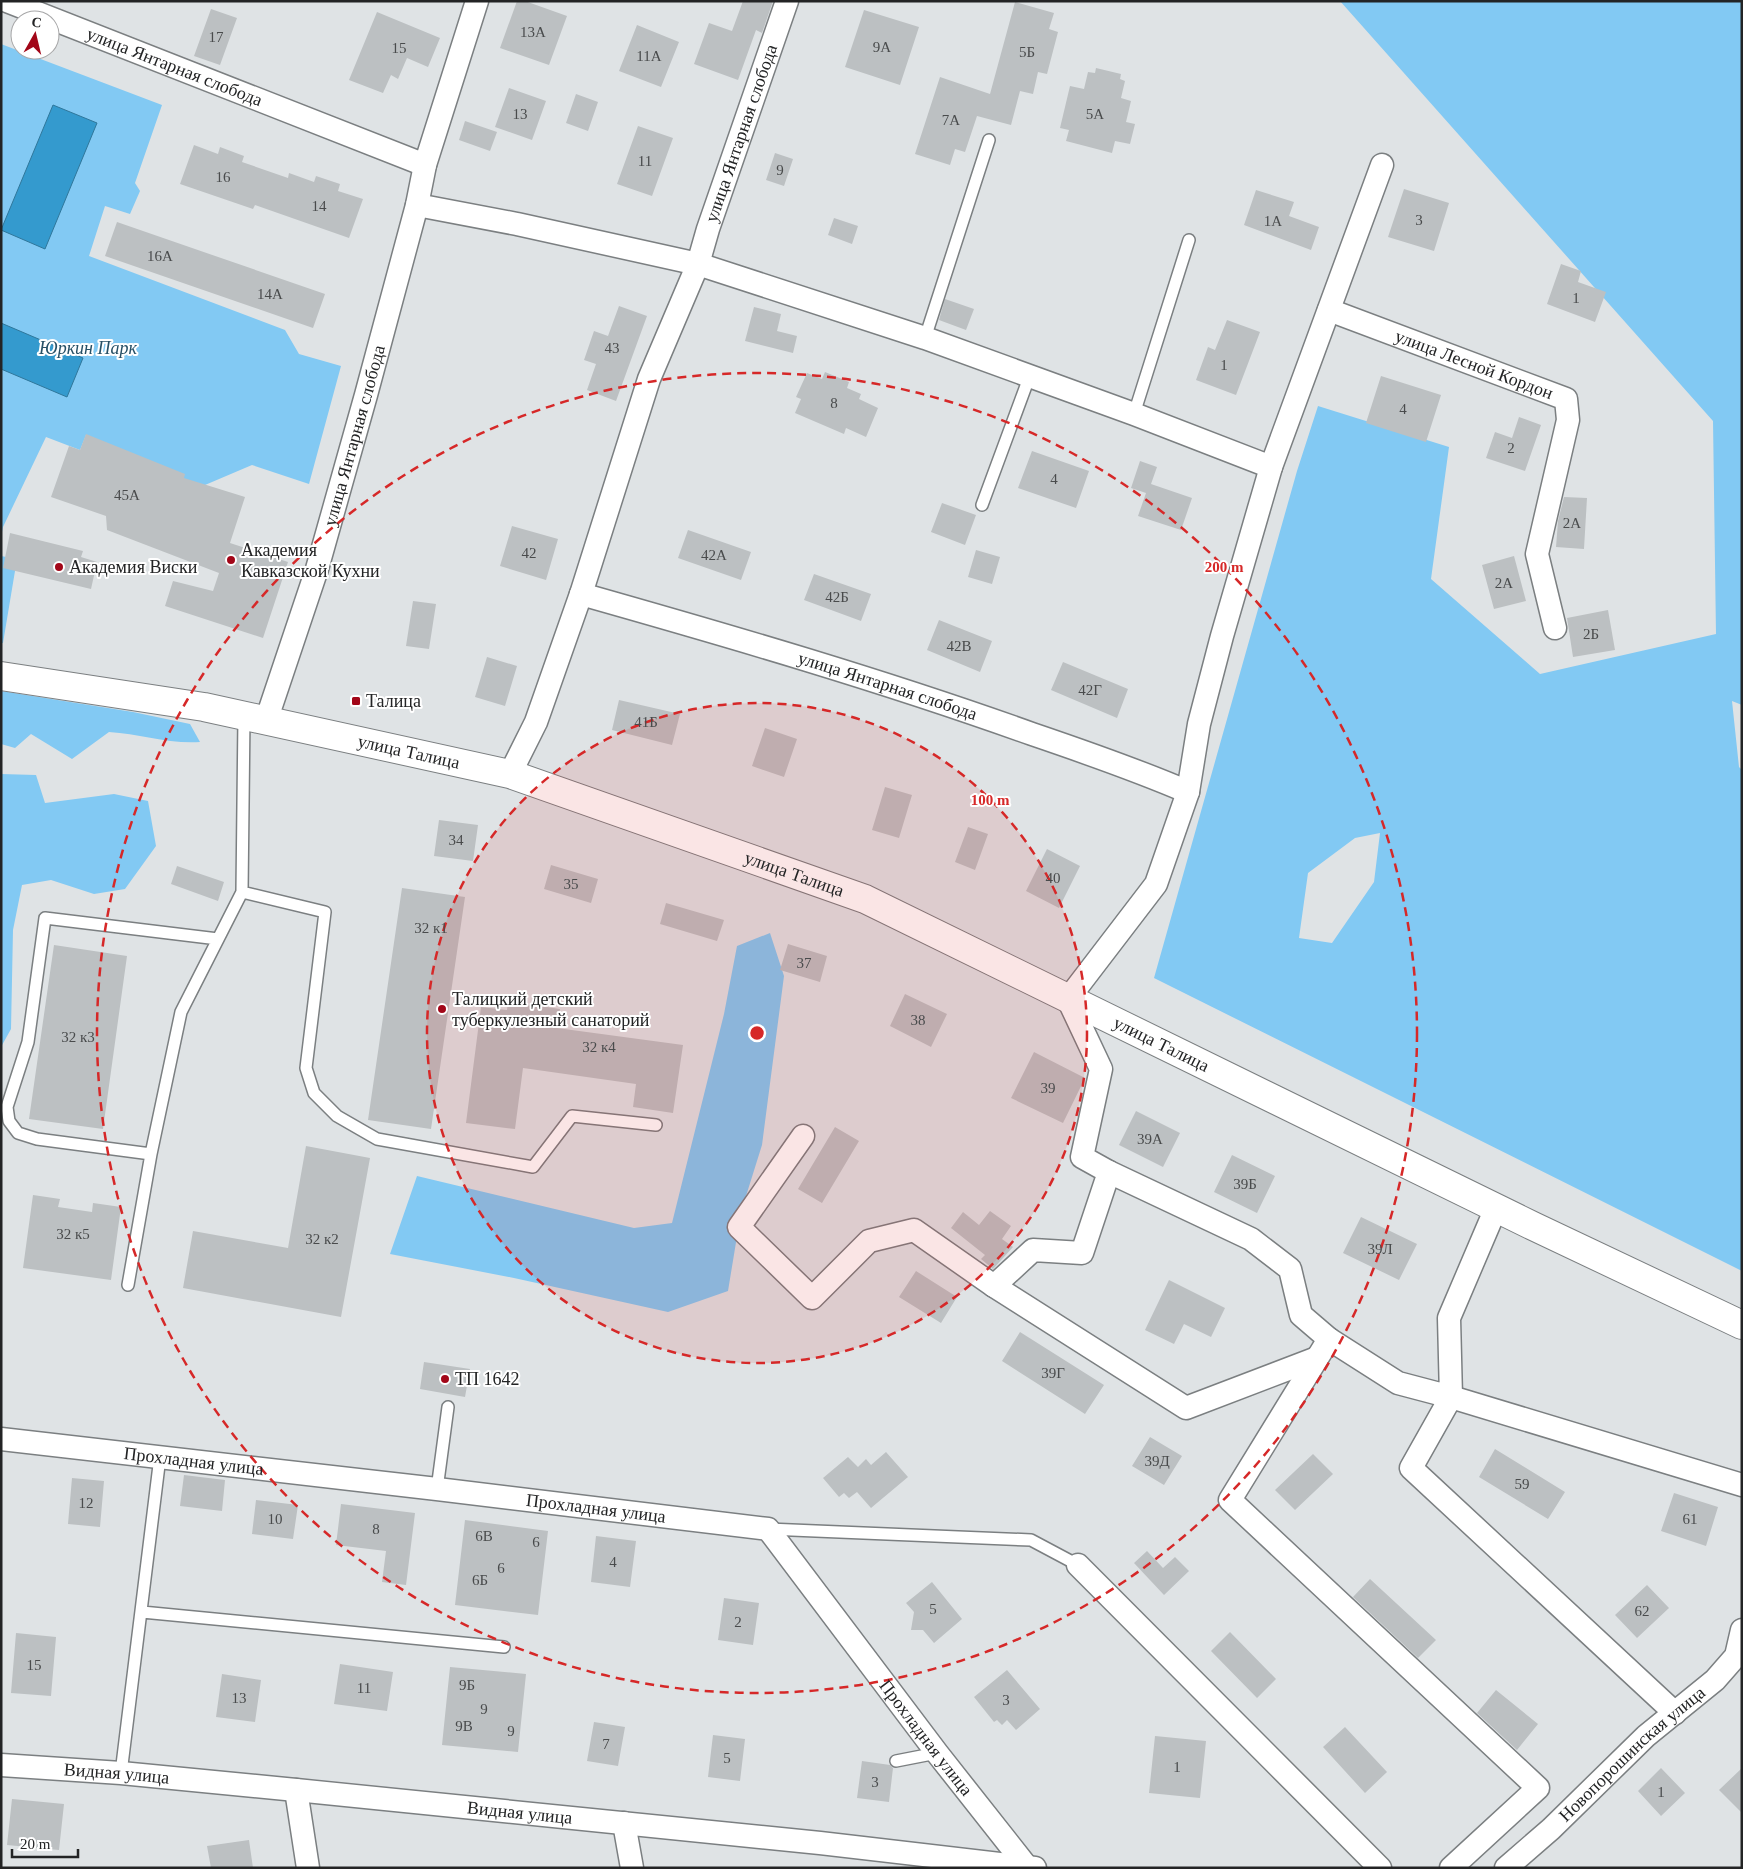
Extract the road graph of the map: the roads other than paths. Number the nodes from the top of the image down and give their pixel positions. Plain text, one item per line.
1 (7, 1) edge
2 (476, 1) edge
3 (787, 1) edge
4 (989, 140) dead end
5 (425, 165) junction
6 (1382, 165) dead end
7 (417, 205) junction
8 (1189, 240) dead end
9 (698, 264) junction
10 (1328, 310) junction
11 (925, 338) junction
12 (1030, 375) junction
13 (1134, 414) junction
14 (1271, 467) junction
15 (982, 505) dead end
16 (581, 594) junction
17 (1554, 628) dead end
18 (1, 676) edge
19 (255, 718) junction
20 (510, 774) junction
21 (1188, 792) junction
22 (242, 892) junction
23 (218, 939) junction
24 (1068, 999) junction
25 (656, 1125) dead end
26 (803, 1136) dead end
27 (150, 1154) junction
28 (1109, 1172) junction
29 (1496, 1208) junction
30 (128, 1286) dead end
31 (994, 1286) junction
32 (1742, 1325) edge
33 (1329, 1339) junction
34 (1317, 1358) junction
35 (1451, 1397) junction
36 (448, 1407) dead end
37 (1, 1439) edge
38 (160, 1457) junction
39 (1742, 1485) edge
40 (437, 1489) junction
41 (768, 1529) junction
42 (1078, 1565) joint
43 (142, 1612) junction
44 (1742, 1630) edge
45 (504, 1647) dead end
46 (1675, 1713) junction
47 (938, 1752) junction
48 (896, 1761) dead end
49 (1, 1766) edge
50 (121, 1773) junction
51 (296, 1790) junction
52 (624, 1823) junction
53 (1032, 1867) edge
54 (308, 1868) edge
55 (632, 1868) edge
56 (1380, 1868) edge
57 (1451, 1868) edge
58 (1506, 1868) edge

1 - 5 street, улица Янтарная слобода
2 - 5 street, улица Янтарная слобода
3 - 9 street, улица Янтарная слобода
4 - 11 lane
5 - 7 street, улица Янтарная слобода
6 - 10 street
7 - 9 street
7 - 19 street, улица Янтарная слобода
8 - 13 lane
9 - 11 street
9 - 16 street, улица Янтарная слобода
10 - 14 street
10 - 17 street, улица Лесной Кордон
11 - 12 street
12 - 13 street
12 - 15 lane
13 - 14 street
14 - 21 street
16 - 20 street, улица Янтарная слобода
16 - 21 street, улица Янтарная слобода
18 - 19 street, улица Талица
19 - 20 street, улица Талица
19 - 22 lane
20 - 24 street, улица Талица
21 - 24 street
22 - 23 lane
22 - 25 lane
23 - 27 lane
23 - 27 lane
24 - 28 street
24 - 29 street, улица Талица
26 - 31 street
27 - 30 lane
28 - 31 street
28 - 33 street
29 - 32 street, улица Талица
29 - 35 street
31 - 34 street
33 - 34 street
33 - 35 street
34 - 57 street
35 - 39 street
35 - 46 street
36 - 40 lane
37 - 38 street, Прохладная улица
38 - 40 street, Прохладная улица
38 - 43 lane
40 - 41 street, Прохладная улица
41 - 42 lane
41 - 47 street, Прохладная улица
42 - 56 street
43 - 45 lane
43 - 50 lane
44 - 46 street, Новопорошинская улица
46 - 58 street, Новопорошинская улица
47 - 48 lane
47 - 53 street, Прохладная улица
49 - 50 street, Видная улица
50 - 51 street, Видная улица
51 - 52 street, Видная улица
51 - 54 street
52 - 53 street, Видная улица
52 - 55 street

